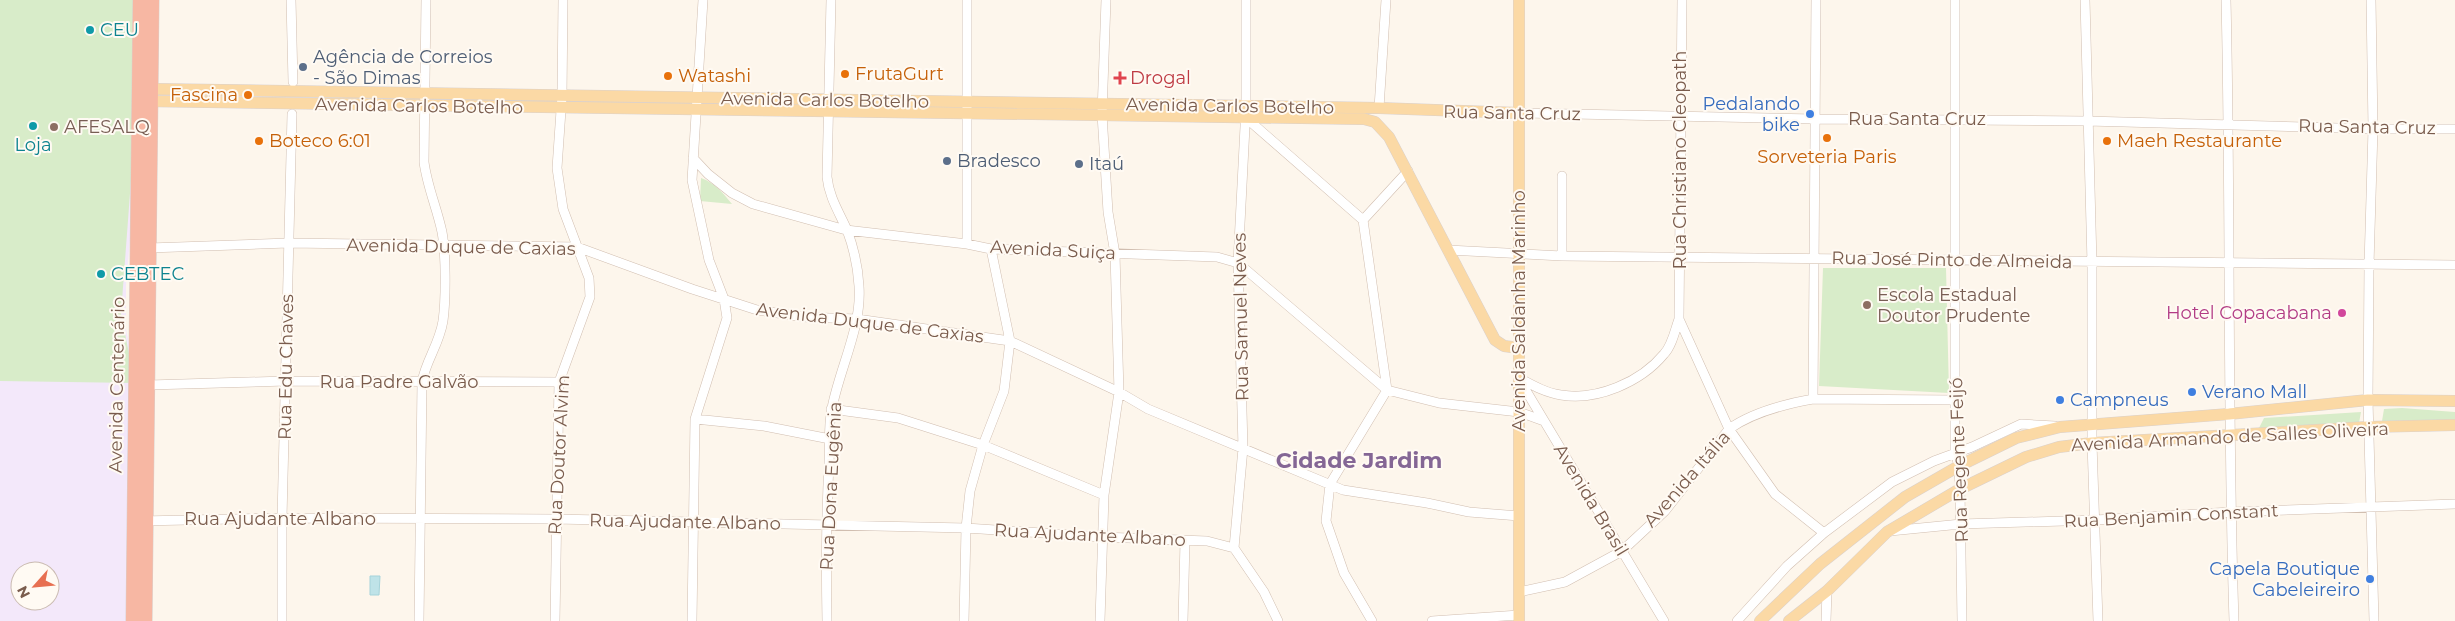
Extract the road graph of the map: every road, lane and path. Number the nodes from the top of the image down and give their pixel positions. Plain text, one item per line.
1 (140, 0) edge
2 (152, 0) edge
3 (291, 0) edge
4 (426, 0) edge
5 (563, 0) edge
6 (703, 0) edge
7 (831, 0) edge
8 (967, 0) edge
9 (1106, 0) edge
10 (1246, 0) edge
11 (1386, 0) edge
12 (1518, 0) edge
13 (1682, 0) edge
14 (1816, 0) edge
15 (1955, 0) edge
16 (2085, 0) edge
17 (2226, 0) edge
18 (2371, 0) edge
19 (293, 82) dead end
20 (425, 94) junction
21 (562, 96) junction
22 (148, 97) junction
23 (698, 98) junction
24 (968, 102) junction
25 (830, 105) junction
26 (426, 106) junction
27 (562, 108) junction
28 (1379, 108) junction
29 (1102, 109) junction
30 (1391, 109) junction
31 (697, 110) junction
32 (1245, 112) junction
33 (1519, 113) junction
34 (292, 114) dead end
35 (968, 114) junction
36 (1680, 116) junction
37 (1358, 118) junction
38 (1814, 119) junction
39 (1955, 119) junction
40 (2087, 120) junction
41 (2229, 125) junction
42 (1382, 129) junction
43 (2373, 129) junction
44 (2455, 129) edge
45 (693, 158) junction
46 (1408, 171) junction
47 (1562, 176) dead end
48 (1363, 220) junction
49 (846, 230) junction
50 (288, 243) junction
51 (967, 244) junction
52 (444, 245) junction
53 (577, 247) junction
54 (149, 248) junction
55 (991, 249) junction
56 (1448, 250) junction
57 (1519, 253) junction
58 (1115, 254) junction
59 (1562, 256) junction
60 (1680, 256) junction
61 (1814, 258) junction
62 (1956, 260) junction
63 (2231, 262) junction
64 (1238, 263) junction
65 (2092, 263) junction
66 (2369, 265) junction
67 (2455, 266) edge
68 (724, 299) junction
69 (857, 319) junction
70 (1679, 319) junction
71 (1010, 341) junction
72 (1519, 348) junction
73 (1519, 378) junction
74 (286, 381) junction
75 (422, 382) junction
76 (560, 382) junction
77 (149, 385) junction
78 (1387, 390) junction
79 (1119, 392) junction
80 (1814, 399) junction
81 (1956, 400) junction
82 (2368, 400) junction
83 (2455, 401) edge
84 (831, 409) junction
85 (1519, 412) junction
86 (2229, 414) junction
87 (695, 419) junction
88 (1544, 421) junction
89 (2093, 424) junction
90 (2455, 425) edge
91 (2060, 427) junction
92 (2368, 427) junction
93 (1729, 429) junction
94 (2230, 436) junction
95 (830, 438) junction
96 (2092, 443) junction
97 (983, 445) junction
98 (1243, 448) junction
99 (1955, 452) junction
100 (1959, 466) junction
101 (1330, 484) junction
102 (1960, 489) junction
103 (1104, 495) junction
104 (2455, 504) edge
105 (2372, 508) junction
106 (2231, 512) junction
107 (1519, 516) junction
108 (282, 518) junction
109 (420, 518) junction
110 (555, 519) junction
111 (2095, 520) junction
112 (140, 521) junction
113 (692, 521) junction
114 (826, 524) junction
115 (1962, 524) junction
116 (966, 528) junction
117 (1824, 532) junction
118 (1887, 532) junction
119 (1102, 537) junction
120 (1185, 541) junction
121 (1234, 548) junction
122 (1622, 551) junction
123 (1827, 591) junction
124 (1519, 592) junction
125 (1519, 618) edge
126 (133, 621) edge
127 (145, 621) edge
128 (282, 621) edge
129 (419, 621) edge
130 (555, 621) edge
131 (692, 621) edge
132 (827, 621) edge
133 (964, 621) edge
134 (1100, 621) edge
135 (1183, 621) edge
136 (1278, 621) edge
137 (1372, 621) edge
138 (1432, 621) edge
139 (1664, 621) edge
140 (1737, 621) edge
141 (1760, 621) edge
142 (1789, 621) edge
143 (1826, 621) edge
144 (1962, 621) edge
145 (2098, 621) edge
146 (2234, 621) edge
147 (2374, 621) edge

1 - 22 highway, Avenida Centenário
2 - 22 highway
3 - 19 street
4 - 20 street
5 - 21 street, Rua Doutor Alvim
6 - 23 street
7 - 25 street, Rua Dona Eugênia
8 - 24 street
9 - 29 street
10 - 32 street, Rua Samuel Neves
11 - 28 street
12 - 33 main road, Avenida Saldanha Marinho
13 - 36 street, Rua Christiano Cleopath
14 - 38 street
15 - 39 street, Rua Regente Feijó
16 - 40 street
17 - 41 street
18 - 43 street
20 - 21 main road, Avenida Carlos Botelho
20 - 22 main road, Avenida Carlos Botelho
20 - 26 street
21 - 23 main road, Avenida Carlos Botelho
21 - 27 street, Rua Doutor Alvim
22 - 26 main road, Avenida Carlos Botelho
22 - 54 highway, Avenida Centenário
22 - 112 highway, Avenida Centenário
23 - 25 main road, Avenida Carlos Botelho
23 - 31 street
24 - 25 main road, Avenida Carlos Botelho
24 - 29 main road, Avenida Carlos Botelho
24 - 35 street
25 - 31 main road, Avenida Carlos Botelho
25 - 35 main road, Avenida Carlos Botelho
25 - 49 street, Rua Dona Eugênia
26 - 27 main road, Avenida Carlos Botelho
26 - 52 street
27 - 31 main road, Avenida Carlos Botelho
27 - 53 street, Rua Doutor Alvim
28 - 30 main road, Rua Santa Cruz
28 - 32 main road, Avenida Carlos Botelho
28 - 37 main road
29 - 32 main road, Avenida Carlos Botelho
29 - 35 main road, Avenida Carlos Botelho
29 - 58 street
30 - 33 main road, Rua Santa Cruz
30 - 42 main road
31 - 45 street
32 - 37 main road, Avenida Carlos Botelho
32 - 48 street
32 - 64 street, Rua Samuel Neves
33 - 36 street, Rua Santa Cruz
33 - 57 main road, Avenida Saldanha Marinho
34 - 50 street, Rua Edu Chaves
35 - 51 street
36 - 38 street, Rua Santa Cruz
36 - 60 street, Rua Christiano Cleopath
37 - 42 main road
38 - 39 street, Rua Santa Cruz
38 - 61 street
39 - 40 street, Rua Santa Cruz
39 - 62 street, Rua Regente Feijó
40 - 41 street, Rua Santa Cruz
40 - 65 street
41 - 43 street, Rua Santa Cruz
41 - 63 street
42 - 46 main road
43 - 44 street, Rua Santa Cruz
43 - 66 street
45 - 49 street, Avenida Suiça
45 - 68 street
46 - 48 street
46 - 56 main road
47 - 59 street
48 - 78 street
49 - 51 street, Avenida Suiça
49 - 69 street, Rua Dona Eugênia
50 - 52 street, Avenida Duque de Caxias
50 - 54 street, Avenida Duque de Caxias
50 - 74 street, Rua Edu Chaves
51 - 55 street, Avenida Suiça
52 - 53 street, Avenida Duque de Caxias
52 - 75 street
53 - 68 street, Avenida Duque de Caxias
53 - 76 street, Rua Doutor Alvim
54 - 77 highway, Avenida Centenário
55 - 58 street, Avenida Suiça
55 - 71 street
56 - 57 street, Rua José Pinto de Almeida
56 - 72 main road
57 - 59 street, Rua José Pinto de Almeida
57 - 72 main road, Avenida Saldanha Marinho
58 - 64 street, Avenida Suiça
58 - 79 street
59 - 60 street, Rua José Pinto de Almeida
60 - 61 street, Rua José Pinto de Almeida
60 - 70 street, Rua Christiano Cleopath
61 - 62 street, Rua José Pinto de Almeida
61 - 80 street
62 - 65 street, Rua José Pinto de Almeida
62 - 81 street, Rua Regente Feijó
63 - 65 street, Rua José Pinto de Almeida
63 - 66 street, Rua José Pinto de Almeida
63 - 86 street
64 - 78 street, Avenida Suiça
64 - 98 street, Rua Samuel Neves
65 - 89 street
66 - 67 street, Rua José Pinto de Almeida
66 - 82 street
68 - 69 street, Avenida Duque de Caxias
68 - 87 street
69 - 71 street, Avenida Duque de Caxias
69 - 84 street, Rua Dona Eugênia
70 - 73 street
70 - 93 street
71 - 79 street, Avenida Duque de Caxias
71 - 97 street
72 - 73 main road, Avenida Saldanha Marinho
73 - 85 main road, Avenida Saldanha Marinho
73 - 88 street, Avenida Brasil
74 - 75 street, Rua Padre Galvão
74 - 77 street, Rua Padre Galvão
74 - 108 street, Rua Edu Chaves
75 - 76 street, Rua Padre Galvão
75 - 109 street
76 - 110 street, Rua Doutor Alvim
77 - 112 highway, Avenida Centenário
78 - 85 street
78 - 101 street
79 - 98 street, Avenida Duque de Caxias
79 - 103 street
80 - 81 street, Avenida Itália
80 - 93 street, Avenida Itália
81 - 99 street, Rua Regente Feijó
82 - 83 main road, Avenida Armando de Salles Oliveira
82 - 86 main road, Avenida Armando de Salles Oliveira
82 - 92 street
84 - 95 street, Rua Dona Eugênia
84 - 97 street
85 - 88 street
85 - 107 main road, Avenida Saldanha Marinho
86 - 89 main road, Avenida Armando de Salles Oliveira
86 - 94 street
87 - 95 street
87 - 113 street
88 - 122 street, Avenida Brasil
89 - 91 main road, Avenida Armando de Salles Oliveira
89 - 96 street
90 - 92 main road, Avenida Armando de Salles Oliveira
91 - 99 street
91 - 100 main road, Avenida Armando de Salles Oliveira
92 - 94 main road, Avenida Armando de Salles Oliveira
92 - 105 street
93 - 117 street
93 - 122 street, Avenida Itália
94 - 96 main road, Avenida Armando de Salles Oliveira
94 - 106 street
95 - 114 street, Rua Dona Eugênia
96 - 102 main road, Avenida Armando de Salles Oliveira
96 - 111 street
97 - 103 street
97 - 116 street
98 - 101 street, Avenida Duque de Caxias
98 - 121 street, Rua Samuel Neves
99 - 100 street, Rua Regente Feijó
99 - 117 street
100 - 102 street, Rua Regente Feijó
100 - 141 main road, Avenida Armando de Salles Oliveira
101 - 107 street, Avenida Duque de Caxias
101 - 137 street
102 - 115 street, Rua Regente Feijó
102 - 118 main road, Avenida Armando de Salles Oliveira
103 - 119 street
104 - 105 street, Rua Benjamin Constant
105 - 106 street, Rua Benjamin Constant
105 - 147 street
106 - 111 street, Rua Benjamin Constant
106 - 146 street
107 - 124 main road, Avenida Saldanha Marinho
108 - 109 street, Rua Ajudante Albano
108 - 112 street, Rua Ajudante Albano
108 - 128 street, Rua Edu Chaves
109 - 110 street, Rua Ajudante Albano
109 - 129 street
110 - 113 street, Rua Ajudante Albano
110 - 130 street, Rua Doutor Alvim
111 - 115 street, Rua Benjamin Constant
111 - 145 street
112 - 126 highway, Avenida Centenário
112 - 127 highway, Avenida Centenário
113 - 114 street, Rua Ajudante Albano
113 - 131 street
114 - 116 street, Rua Ajudante Albano
114 - 132 street, Rua Dona Eugênia
115 - 118 street, Rua Benjamin Constant
115 - 144 street, Rua Regente Feijó
116 - 119 street, Rua Ajudante Albano
116 - 133 street
117 - 140 street
118 - 123 main road, Avenida Armando de Salles Oliveira
119 - 120 street, Rua Ajudante Albano
119 - 134 street
120 - 121 street, Rua Ajudante Albano
120 - 135 street
121 - 136 street
122 - 124 street, Avenida Itália
122 - 139 street, Avenida Brasil
123 - 142 main road, Avenida Armando de Salles Oliveira
123 - 143 street
124 - 125 main road, Avenida Saldanha Marinho
125 - 138 street

